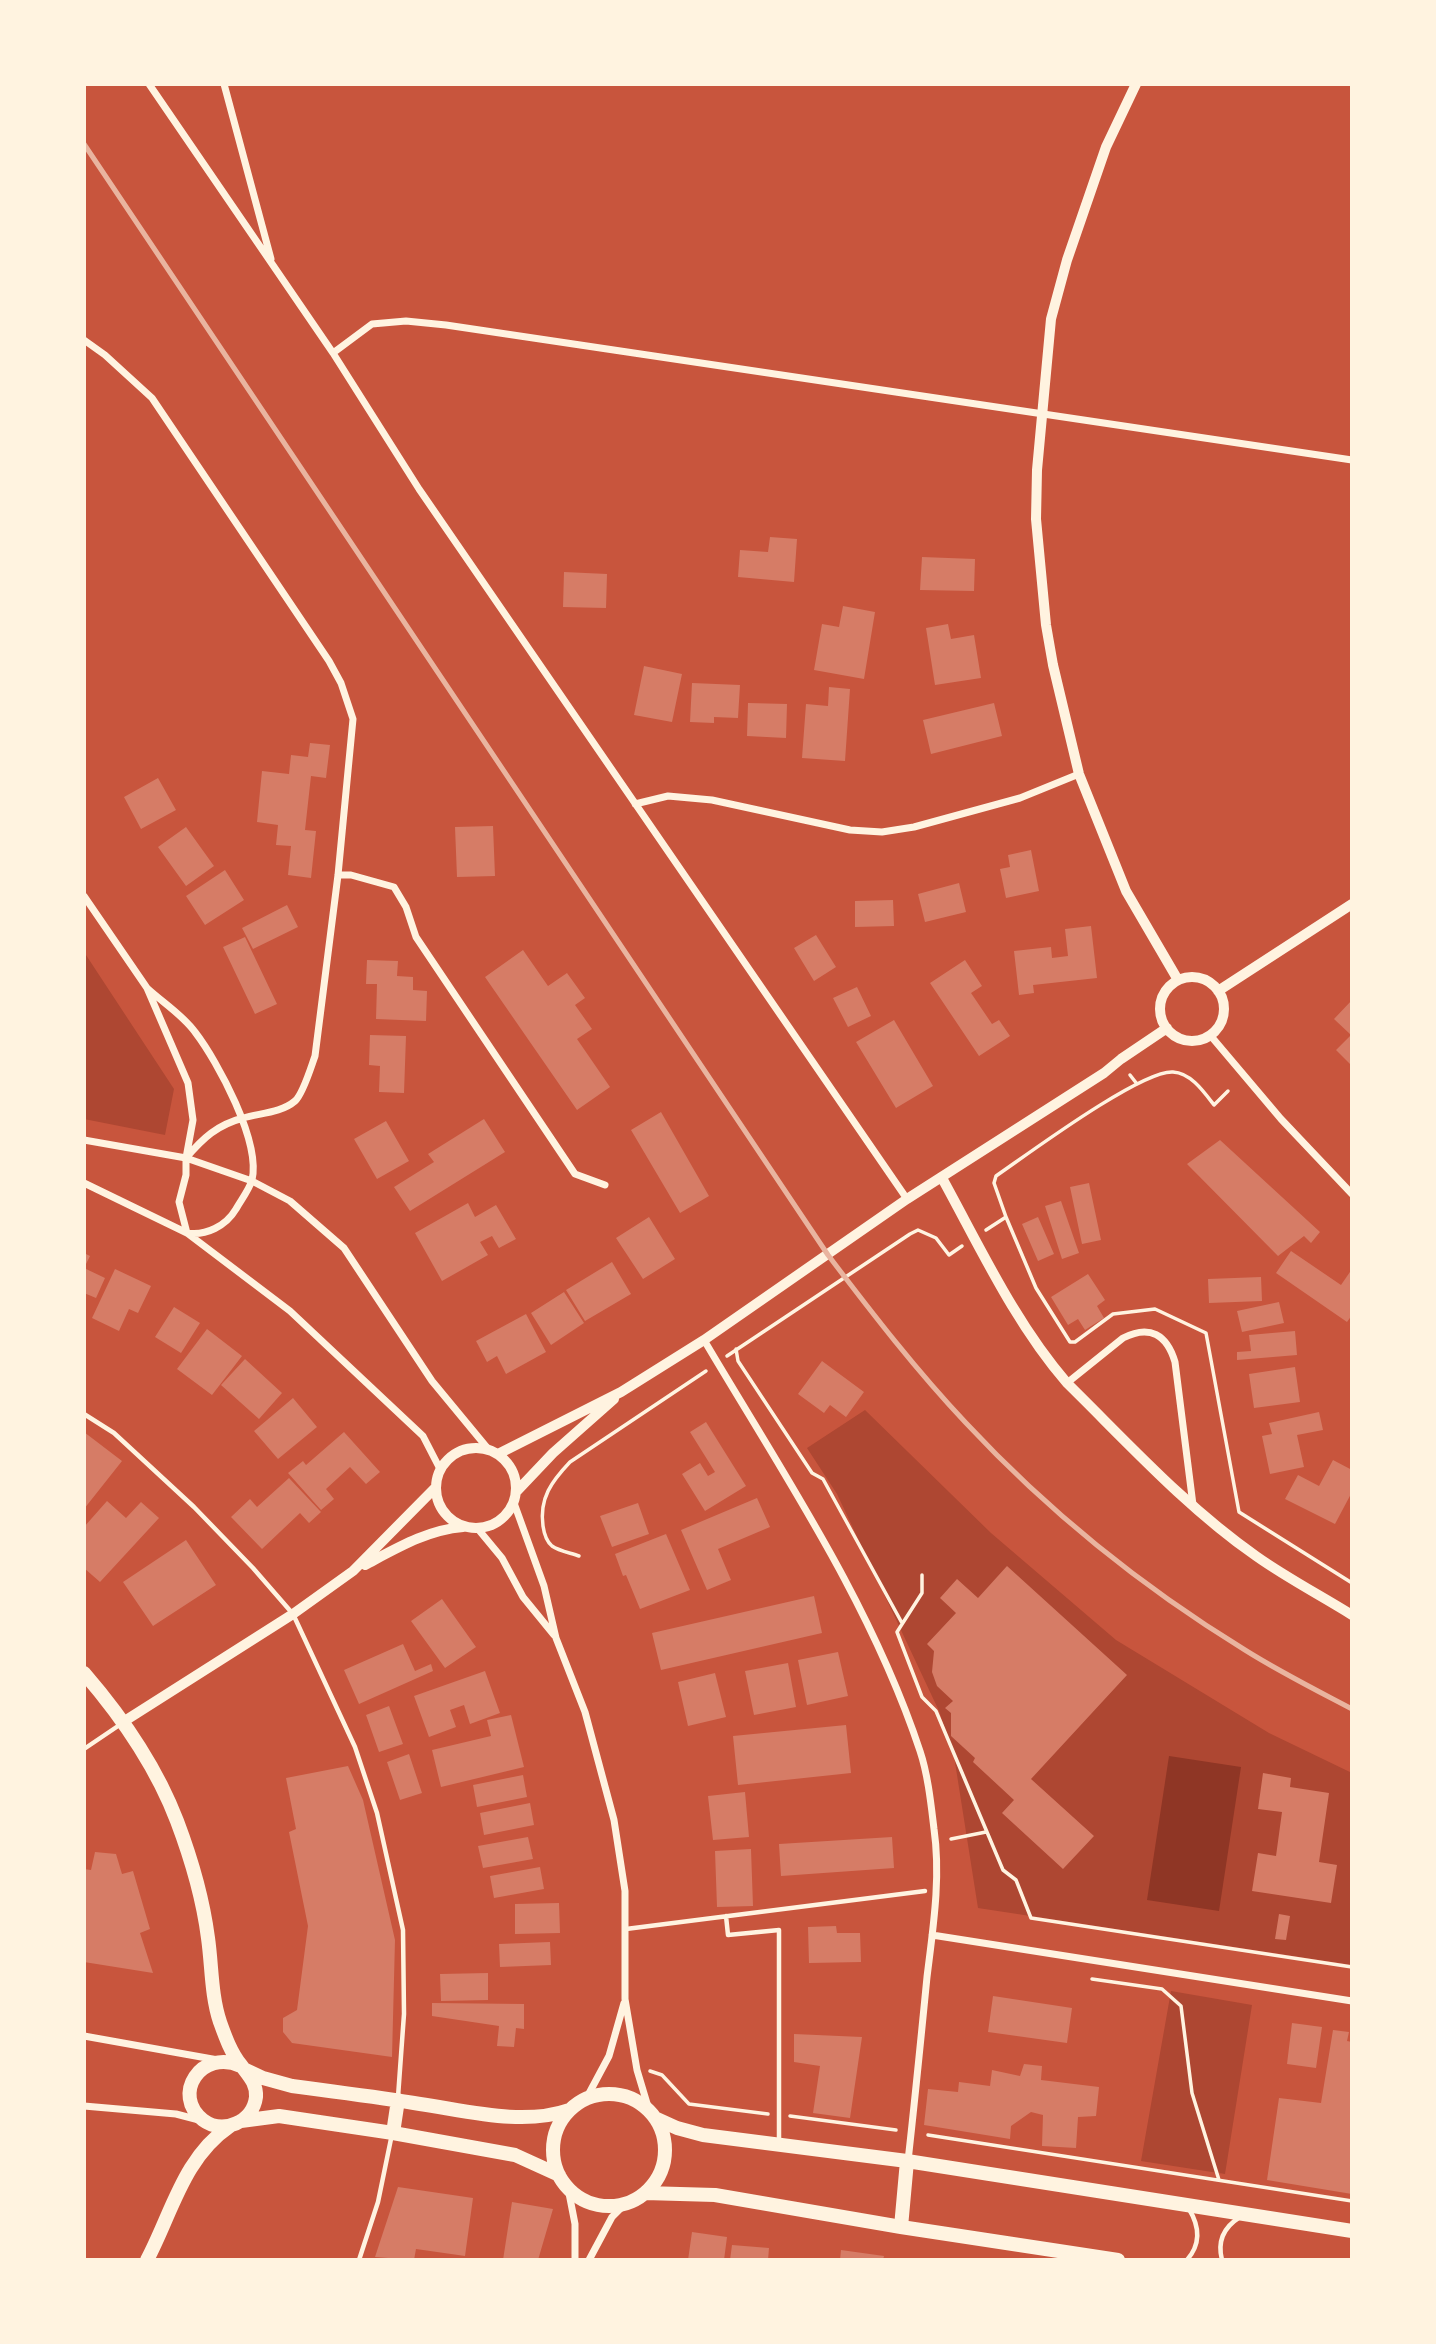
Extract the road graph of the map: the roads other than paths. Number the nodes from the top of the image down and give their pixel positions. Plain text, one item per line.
1 (224, 84) edge
2 (1136, 84) edge
3 (154, 86) edge
4 (273, 265) junction
5 (84, 340) edge
6 (333, 353) junction
7 (1043, 412) junction
8 (1352, 460) edge
9 (1079, 774) junction
10 (635, 804) junction
11 (338, 876) junction
12 (84, 896) edge
13 (1352, 904) edge
14 (1178, 980) junction
15 (147, 988) junction
16 (1217, 991) junction
17 (1167, 1028) junction
18 (1210, 1035) junction
19 (241, 1118) junction
20 (84, 1140) edge
21 (186, 1158) junction
22 (942, 1178) junction
23 (251, 1181) junction
24 (84, 1183) edge
25 (605, 1185) dead end
26 (1352, 1194) edge
27 (907, 1199) junction
28 (187, 1233) junction
29 (704, 1339) junction
30 (1067, 1383) junction
31 (621, 1392) junction
32 (84, 1415) edge
33 (494, 1452) junction
34 (440, 1469) junction
35 (435, 1488) junction
36 (515, 1498) junction
37 (1193, 1506) junction
38 (463, 1527) junction
39 (478, 1529) junction
40 (353, 1571) junction
41 (293, 1614) junction
42 (1352, 1615) edge
43 (556, 1638) junction
44 (84, 1673) edge
45 (123, 1722) junction
46 (84, 1749) edge
47 (925, 1891) dead end
48 (726, 1916) junction
49 (626, 1929) junction
50 (932, 1935) junction
51 (625, 1999) junction
52 (1352, 2001) edge
53 (84, 2036) edge
54 (222, 2061) junction
55 (243, 2068) junction
56 (586, 2099) junction
57 (398, 2100) junction
58 (84, 2105) edge
59 (570, 2110) junction
60 (652, 2114) junction
61 (236, 2123) junction
62 (210, 2124) junction
63 (393, 2133) junction
64 (779, 2144) junction
65 (907, 2161) junction
66 (559, 2175) junction
67 (568, 2188) junction
68 (645, 2193) junction
69 (626, 2203) junction
70 (1186, 2206) junction
71 (1242, 2216) junction
72 (901, 2227) junction
73 (1352, 2231) edge
74 (146, 2260) edge
75 (359, 2260) edge
76 (575, 2260) edge
77 (589, 2260) edge
78 (1118, 2260) edge
79 (1187, 2260) edge
80 (1222, 2260) edge

1 - 4 street
2 - 7 street
3 - 4 street
4 - 6 street
5 - 11 street
6 - 7 street
6 - 10 street
7 - 8 street
7 - 9 street
9 - 10 street
9 - 14 street
10 - 27 street
11 - 19 street
11 - 25 street
12 - 15 street
13 - 16 street
14 - 16 street
14 - 17 street
15 - 19 street
15 - 21 street
16 - 18 street
17 - 18 street
17 - 22 street
18 - 26 street
19 - 21 street
19 - 23 street
20 - 21 street
21 - 23 street
21 - 28 street
22 - 27 street
22 - 30 street
23 - 28 street
23 - 33 street
24 - 28 street
27 - 29 street
28 - 34 street
29 - 31 street
29 - 50 street
30 - 37 street
30 - 37 street
31 - 33 street
31 - 36 street
32 - 41 lane
33 - 34 street
33 - 36 street
34 - 35 street
35 - 38 street
35 - 40 street
36 - 39 street
36 - 43 street
37 - 42 street
38 - 39 street
38 - 40 street
39 - 43 street
40 - 41 street
41 - 45 street
41 - 57 lane
43 - 49 street
44 - 45 main road
45 - 46 lane
45 - 55 main road
47 - 48 lane
48 - 49 lane
48 - 64 lane
49 - 51 street
50 - 52 street
50 - 65 street
51 - 56 street
51 - 60 street
53 - 54 street
54 - 55 main road
54 - 62 main road
55 - 57 main road
55 - 61 main road
56 - 59 main road
56 - 60 main road
57 - 59 main road
57 - 63 main road
58 - 62 street
59 - 66 main road
60 - 64 main road
60 - 68 main road
61 - 62 main road
61 - 63 main road
61 - 74 main road
63 - 66 main road
63 - 75 lane
64 - 65 main road
65 - 70 main road
65 - 72 main road
66 - 67 main road
67 - 69 main road
67 - 76 street
68 - 69 main road
68 - 72 main road
69 - 77 street
70 - 71 main road
70 - 79 lane
71 - 73 main road
71 - 80 lane
72 - 78 main road

